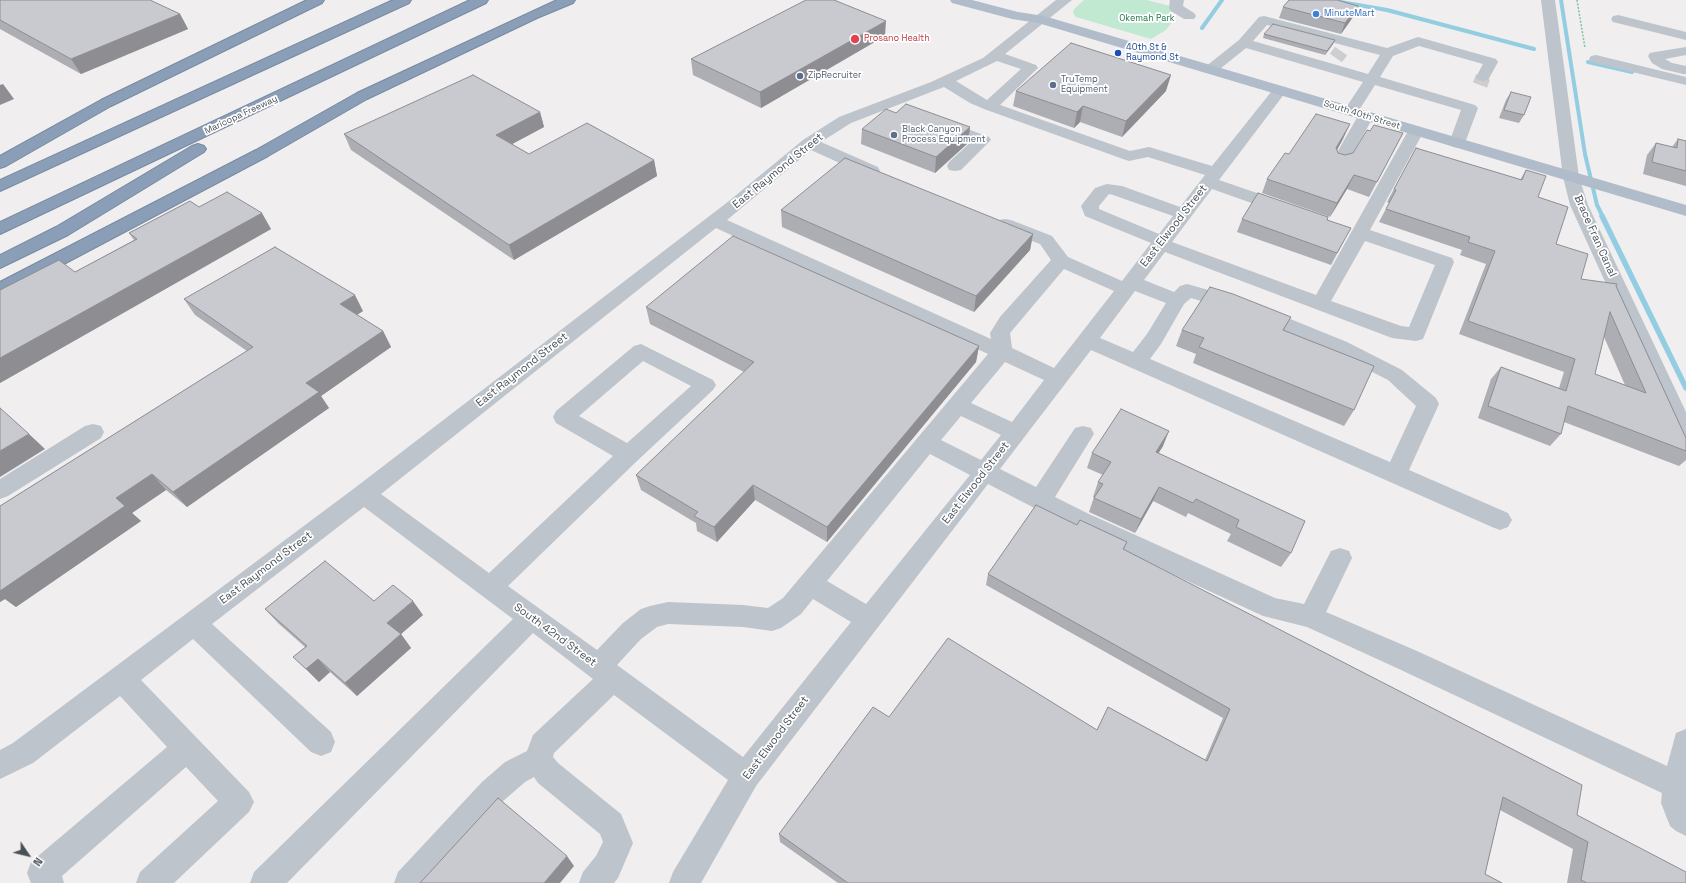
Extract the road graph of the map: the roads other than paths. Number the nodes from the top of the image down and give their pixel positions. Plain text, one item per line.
1 (317, 0) edge
2 (404, 0) edge
3 (481, 0) edge
4 (568, 0) edge
5 (957, 0) edge
6 (999, 0) edge
7 (1065, 0) edge
8 (1177, 0) edge
9 (1548, 0) edge
10 (1189, 16) dead end
11 (1039, 19) junction
12 (1618, 19) dead end
13 (1686, 36) edge
14 (1281, 39) junction
15 (1244, 43) junction
16 (1300, 44) junction
17 (1318, 49) junction
18 (1686, 52) edge
19 (1388, 53) junction
20 (368, 54) junction
21 (995, 55) junction
22 (1338, 55) junction
23 (1596, 59) road end
24 (1210, 70) junction
25 (1686, 71) edge
26 (1371, 80) junction
27 (945, 81) junction
28 (1686, 81) edge
29 (1280, 90) junction
30 (1477, 92) junction
31 (886, 104) junction
32 (989, 106) junction
33 (908, 112) edge
34 (1359, 114) junction
35 (923, 118) edge
36 (1416, 131) junction
37 (809, 143) junction
38 (1456, 143) junction
39 (0, 163) edge
40 (1339, 163) edge
41 (956, 166) dead end
42 (885, 176) edge
43 (1212, 177) junction
44 (1572, 178) junction
45 (0, 186) edge
46 (1686, 212) edge
47 (1298, 213) edge
48 (1184, 214) junction
49 (988, 217) edge
50 (715, 221) junction
51 (0, 229) edge
52 (1360, 233) junction
53 (1161, 243) junction
54 (1061, 260) junction
55 (0, 262) edge
56 (1128, 286) junction
57 (0, 290) edge
58 (1177, 300) junction
59 (1320, 304) junction
60 (1087, 340) junction
61 (1002, 350) junction
62 (1137, 361) junction
63 (1058, 378) junction
64 (957, 405) junction
65 (93, 432) dead end
66 (1016, 433) junction
67 (1083, 434) dead end
68 (1686, 435) edge
69 (926, 442) junction
70 (629, 455) junction
71 (985, 472) junction
72 (1396, 474) junction
73 (0, 490) edge
74 (364, 494) junction
75 (1040, 500) junction
76 (1500, 520) dead end
77 (1340, 558) dead end
78 (810, 584) junction
79 (491, 587) junction
80 (1310, 617) junction
81 (532, 618) junction
82 (868, 619) junction
83 (193, 624) junction
84 (606, 672) junction
85 (121, 678) junction
86 (321, 742) dead end
87 (1686, 743) edge
88 (187, 748) junction
89 (8, 758) edge
90 (538, 760) junction
91 (746, 776) junction
92 (0, 777) edge
93 (1677, 785) junction
94 (1686, 821) edge
95 (49, 883) edge
96 (150, 883) edge
97 (265, 883) edge
98 (409, 883) edge
99 (594, 883) edge
100 (684, 883) edge

1 - 39 highway
2 - 45 highway
3 - 20 highway, Maricopa Freeway
4 - 57 highway
5 - 11 main road, South 40th Street
6 - 11 main road, South 40th Street
7 - 11 street
8 - 10 street
9 - 44 street, Brace Fran Canal
11 - 21 street, East Raymond Street
11 - 24 main road, South 40th Street
12 - 13 street
14 - 15 street
14 - 15 street
14 - 16 street
14 - 16 street
15 - 24 street
16 - 17 street
16 - 17 street
17 - 22 street
17 - 22 street
18 - 25 street
19 - 22 street
19 - 26 street
19 - 30 street
20 - 51 highway, Maricopa Freeway
20 - 55 highway
21 - 27 street, East Raymond Street
21 - 32 street
22 - 26 street
23 - 28 street
24 - 29 main road, South 40th Street
26 - 30 street
26 - 34 street
27 - 31 street, East Raymond Street
27 - 32 street
29 - 34 main road, South 40th Street
29 - 43 street, East Elwood Street
30 - 38 street
31 - 33 street
31 - 37 street, East Raymond Street
32 - 43 street
34 - 36 main road, South 40th Street
34 - 40 street
35 - 41 street
36 - 38 main road, South 40th Street
36 - 52 street
37 - 42 street
37 - 50 street, East Raymond Street
38 - 44 main road, South 40th Street
43 - 47 street
43 - 48 street, East Elwood Street
44 - 46 main road, South 40th Street
44 - 68 street, Brace Fran Canal
48 - 53 street, East Elwood Street
48 - 53 street
49 - 54 street
50 - 61 street
50 - 74 street, East Raymond Street
52 - 59 street
52 - 59 street
53 - 56 street, East Elwood Street
53 - 59 street
54 - 56 street
54 - 61 street
56 - 58 street
56 - 60 street, East Elwood Street
58 - 62 street
58 - 72 street
60 - 62 street
60 - 63 street, East Elwood Street
61 - 63 street
61 - 64 street
62 - 72 street
63 - 66 street, East Elwood Street
64 - 66 street
64 - 69 street
65 - 73 street
66 - 71 street, East Elwood Street
67 - 75 street
69 - 71 street
69 - 78 street
70 - 70 street
70 - 79 street
71 - 75 street
71 - 82 street, East Elwood Street
72 - 76 street
74 - 79 street, South 42nd Street
74 - 83 street, East Raymond Street
75 - 80 street
77 - 80 street
78 - 82 street
78 - 84 street
79 - 81 street, South 42nd Street
80 - 93 street
81 - 84 street, South 42nd Street
81 - 97 street
82 - 91 street, East Elwood Street
83 - 85 street, East Raymond Street
83 - 86 street
84 - 90 street
84 - 91 street, South 42nd Street
85 - 88 street
85 - 89 street, East Raymond Street
87 - 93 street
88 - 95 street
88 - 96 street
89 - 92 street, East Raymond Street
90 - 98 street
90 - 99 street
91 - 100 street, East Elwood Street
93 - 94 street

